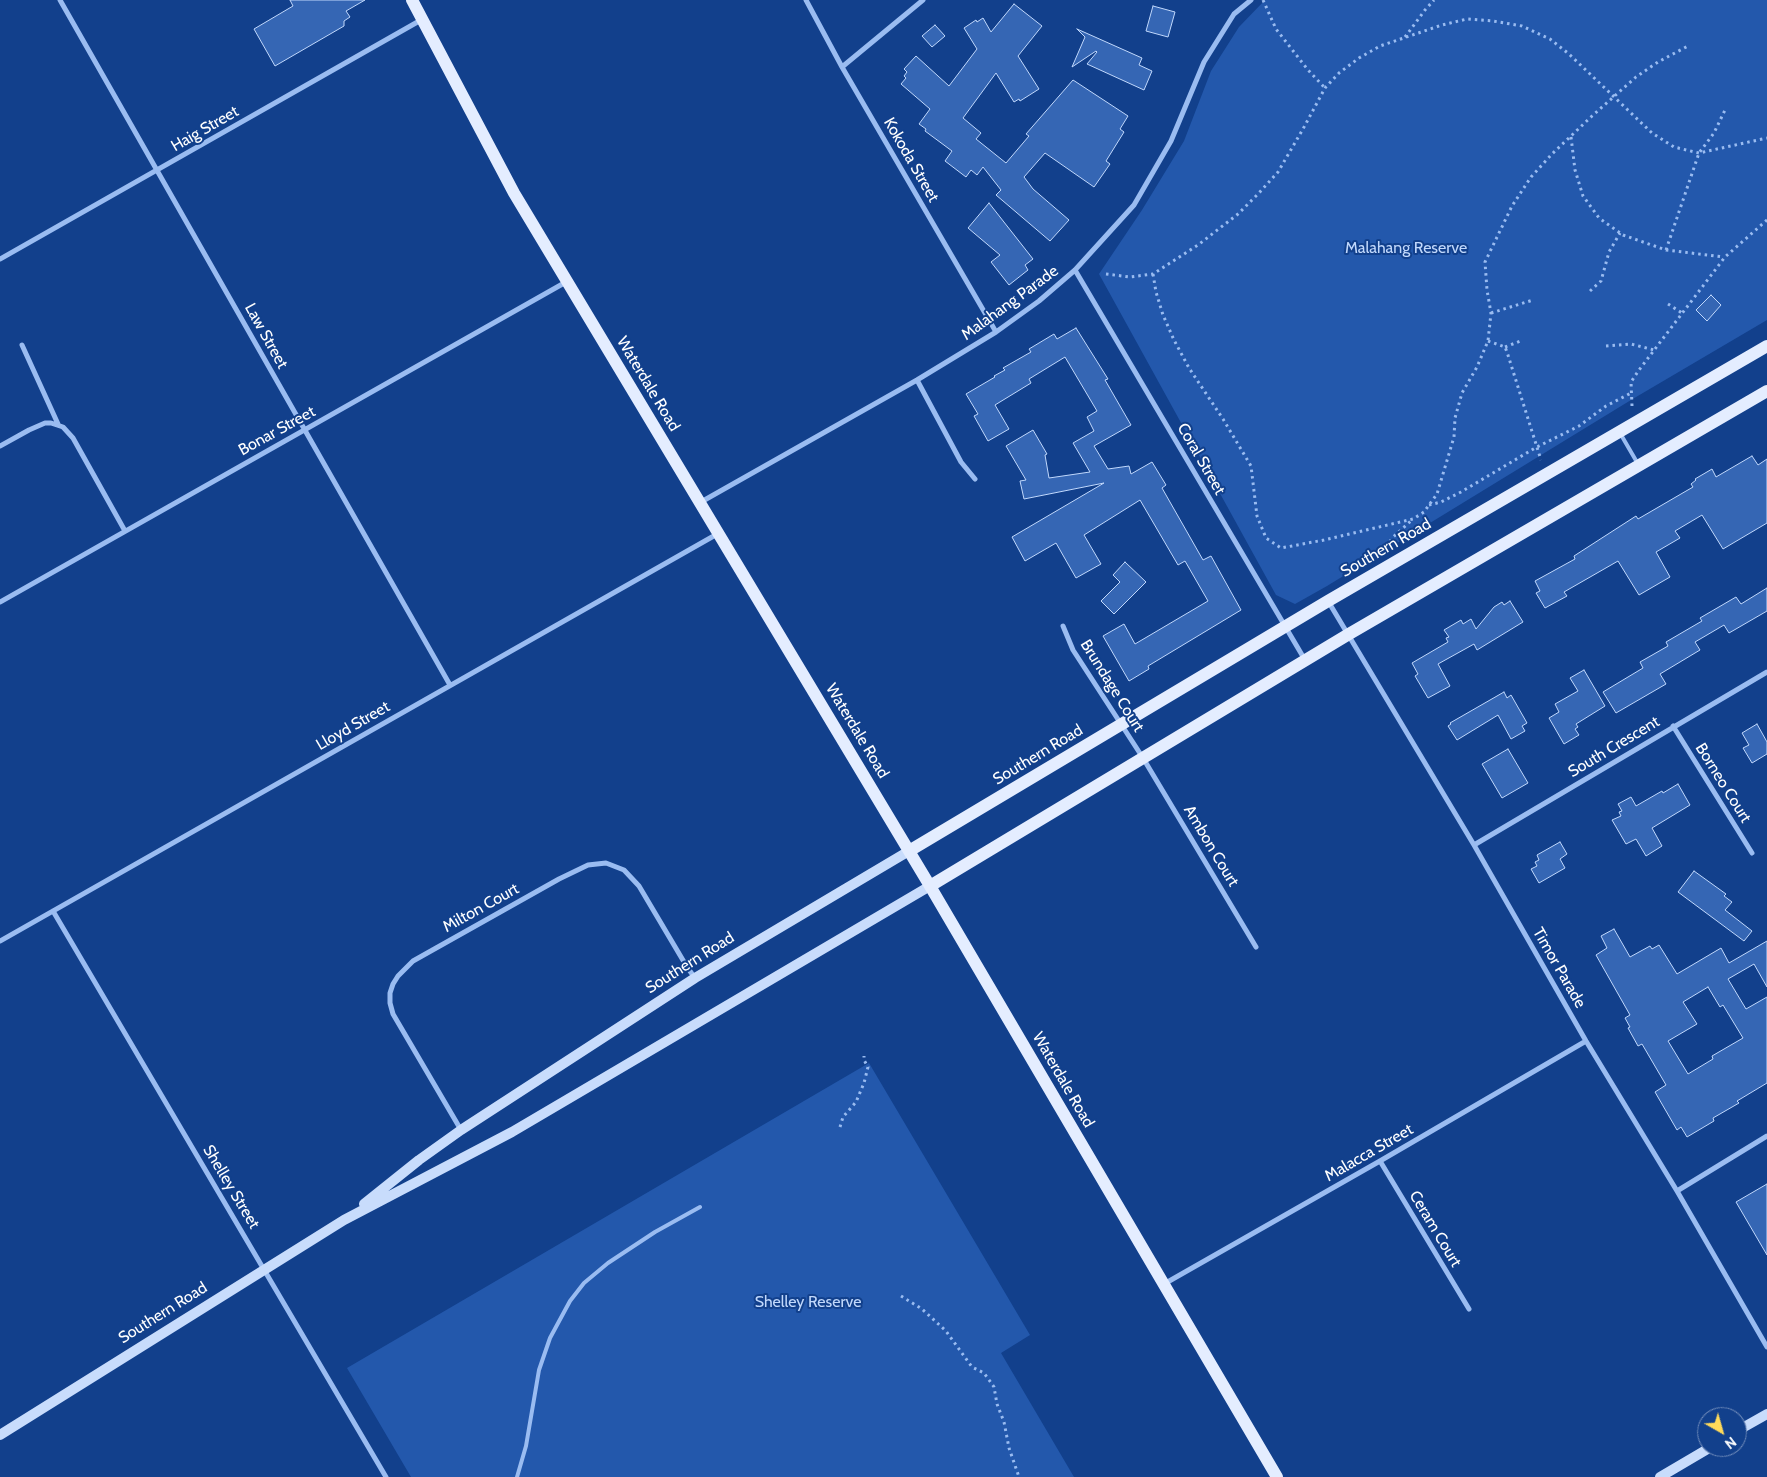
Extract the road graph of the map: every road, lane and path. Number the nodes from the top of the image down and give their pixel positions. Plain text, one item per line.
1 (60, 0) edge
2 (412, 0) edge
3 (806, 0) edge
4 (923, 0) edge
5 (1251, 0) edge
6 (1263, 0) edge
7 (1434, 0) edge
8 (421, 20) junction
9 (1405, 38) junction
10 (1688, 46) dead end
11 (842, 67) junction
12 (1325, 88) junction
13 (1613, 97) junction
14 (1725, 110) dead end
15 (1571, 137) junction
16 (1767, 138) edge
17 (1699, 153) junction
18 (157, 170) junction
19 (1767, 220) edge
20 (1620, 232) junction
21 (1666, 250) junction
22 (1725, 257) junction
23 (0, 259) edge
24 (1075, 270) junction
25 (1106, 274) dead end
26 (1153, 274) junction
27 (566, 281) junction
28 (1590, 291) dead end
29 (1533, 300) dead end
30 (1668, 304) dead end
31 (1491, 313) junction
32 (1682, 313) junction
33 (996, 332) junction
34 (1523, 340) dead end
35 (1488, 341) junction
36 (22, 345) dead end
37 (1606, 346) dead end
38 (1767, 346) edge
39 (1505, 347) junction
40 (1654, 350) junction
41 (917, 380) junction
42 (1767, 391) edge
43 (1631, 393) junction
44 (1632, 406) dead end
45 (58, 424) junction
46 (304, 430) junction
47 (1620, 432) junction
48 (0, 446) edge
49 (1538, 447) junction
50 (1541, 460) dead end
51 (1639, 466) junction
52 (975, 479) dead end
53 (701, 502) junction
54 (1429, 504) junction
55 (1413, 519) junction
56 (125, 531) junction
57 (719, 533) junction
58 (1390, 548) dead end
59 (1328, 601) junction
60 (0, 602) edge
61 (1062, 626) dead end
62 (1285, 627) junction
63 (1349, 634) junction
64 (1305, 660) junction
65 (1767, 672) edge
66 (450, 686) junction
67 (1122, 724) junction
68 (1673, 726) junction
69 (1143, 758) junction
70 (1474, 845) junction
71 (910, 851) junction
72 (1752, 853) dead end
73 (930, 886) junction
74 (53, 911) junction
75 (0, 941) edge
76 (1256, 947) dead end
77 (695, 978) junction
78 (1586, 1041) junction
79 (864, 1056) dead end
80 (840, 1127) dead end
81 (461, 1130) junction
82 (1767, 1136) edge
83 (1380, 1161) junction
84 (1677, 1191) junction
85 (700, 1207) dead end
86 (344, 1220) junction
87 (265, 1269) junction
88 (1164, 1284) junction
89 (901, 1296) dead end
90 (1469, 1309) dead end
91 (1767, 1347) edge
92 (1767, 1414) edge
93 (1747, 1425) edge
94 (0, 1434) edge
95 (1697, 1455) edge
96 (386, 1477) edge
97 (517, 1477) edge
98 (1019, 1477) edge
99 (1277, 1477) edge
100 (1660, 1477) edge

1 - 18 street, Law Street
2 - 8 main road, Waterdale Road
3 - 11 street, Kokoda Street
4 - 11 street
5 - 24 street, Malahang Parade
6 - 12 path
7 - 9 path
8 - 18 street, Haig Street
8 - 27 main road, Waterdale Road
9 - 12 path
9 - 13 path
10 - 13 path
11 - 33 street, Kokoda Street
12 - 26 path
13 - 15 path
13 - 17 path
14 - 17 path
15 - 20 path
15 - 31 path
16 - 17 path
17 - 21 path
18 - 23 street, Haig Street
18 - 46 street, Law Street
19 - 22 path
20 - 21 path
20 - 28 path
21 - 22 path
22 - 32 path
24 - 33 street, Malahang Parade
24 - 62 street, Coral Street
25 - 26 path
26 - 55 path
27 - 46 street, Bonar Street
27 - 53 main road, Waterdale Road
29 - 31 path
30 - 32 path
31 - 35 path
32 - 40 path
33 - 41 street, Malahang Parade
34 - 39 path
35 - 39 path
35 - 54 path
36 - 45 street
37 - 40 path
38 - 47 main road, Southern Road
39 - 49 path
40 - 43 path
41 - 52 street
41 - 53 street, Malahang Parade
42 - 51 main road, Southern Road
43 - 44 path
43 - 49 path
45 - 48 street
45 - 56 street
46 - 56 street, Bonar Street
46 - 66 street, Law Street
47 - 51 lane
47 - 59 main road, Southern Road
49 - 50 path
49 - 54 path
51 - 63 main road, Southern Road
53 - 57 main road, Waterdale Road
54 - 55 path
55 - 58 path
56 - 60 street, Bonar Street
57 - 66 street, Lloyd Street
57 - 71 main road, Waterdale Road
59 - 62 main road, Southern Road
59 - 63 street, Timor Parade
61 - 67 street, Brundage Court
62 - 64 street, Coral Street
62 - 67 main road, Southern Road
63 - 64 main road, Southern Road
63 - 70 street, Timor Parade
64 - 69 main road, Southern Road
65 - 68 street, South Crescent
66 - 74 street, Lloyd Street
67 - 69 street, Brundage Court
67 - 71 main road, Southern Road
68 - 70 street, South Crescent
68 - 72 street, Borneo Court
69 - 73 main road, Southern Road
69 - 76 street, Ambon Court
70 - 78 street, Timor Parade
71 - 73 main road, Waterdale Road
71 - 77 main road, Southern Road
73 - 86 main road, Southern Road
73 - 88 main road, Waterdale Road
74 - 75 street, Lloyd Street
74 - 87 street, Shelley Street
77 - 81 main road, Southern Road
77 - 81 street, Milton Court
78 - 83 street, Malacca Street
78 - 84 street, Timor Parade
79 - 80 path
81 - 86 main road, Southern Road
82 - 84 street
83 - 88 street, Malacca Street
83 - 90 street, Ceram Court
84 - 91 street, Timor Parade
85 - 97 lane
86 - 87 main road, Southern Road
87 - 94 main road, Southern Road
87 - 96 street, Shelley Street
88 - 99 main road, Waterdale Road
89 - 98 path
92 - 93 main road
95 - 100 main road

